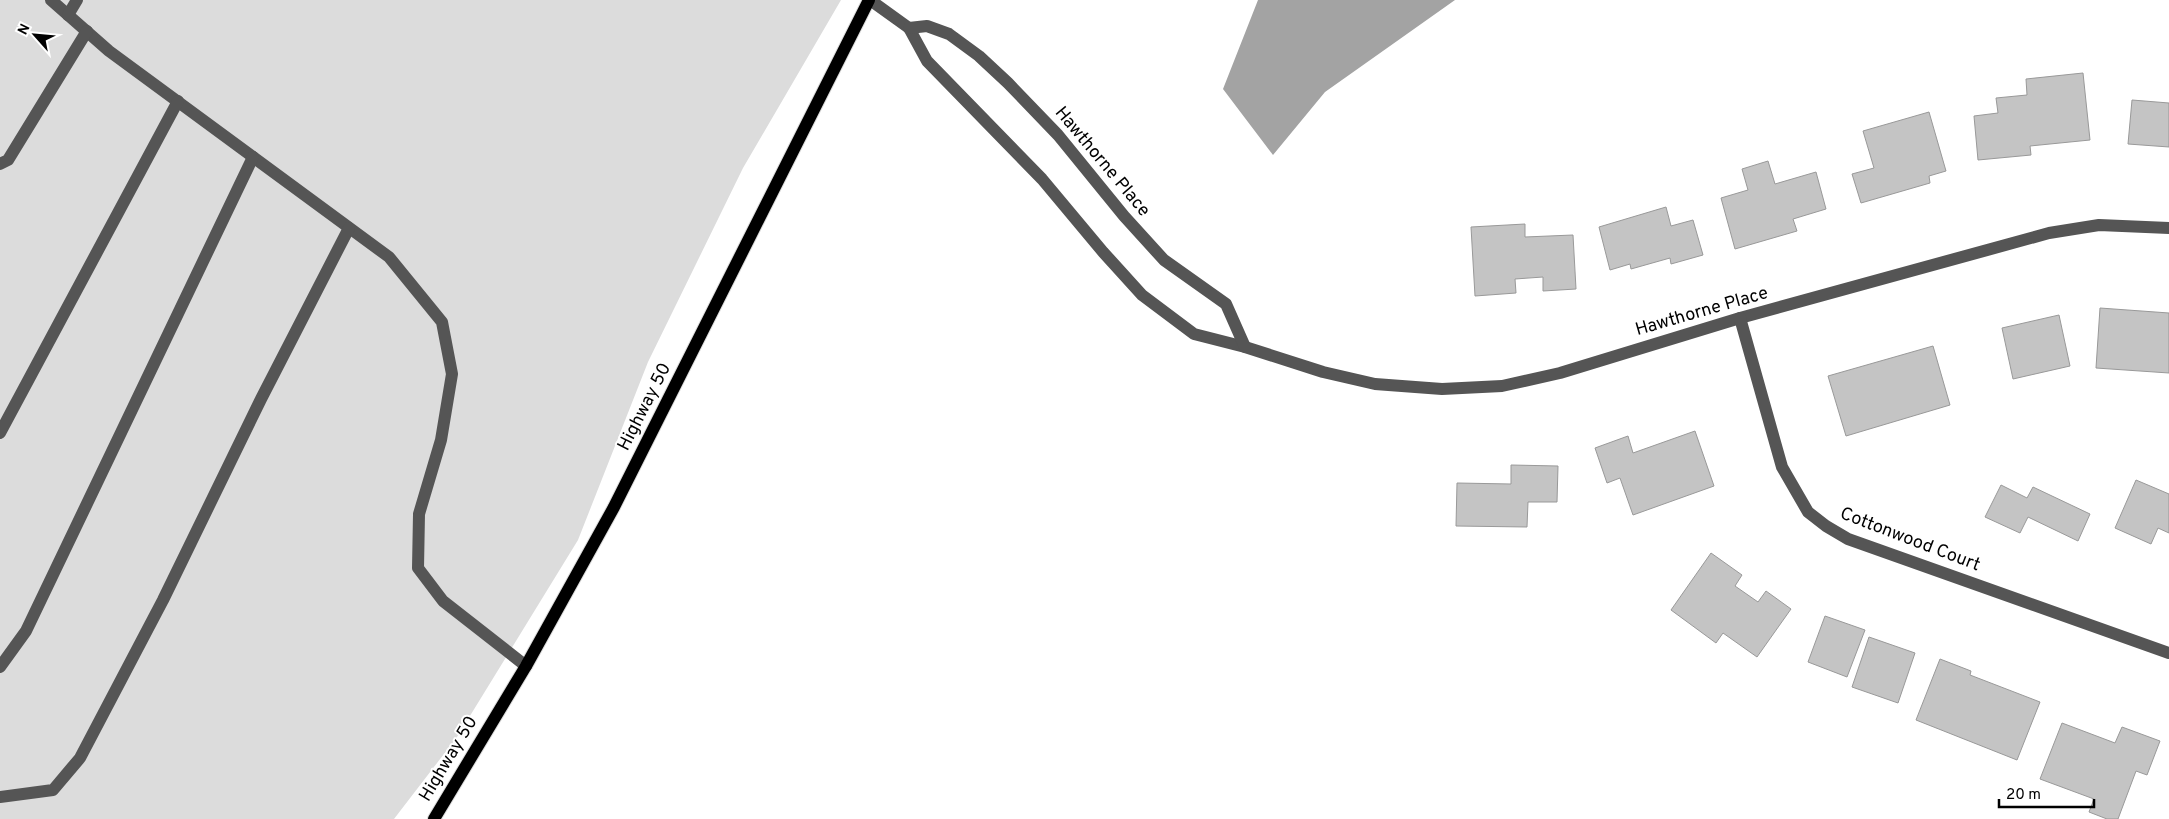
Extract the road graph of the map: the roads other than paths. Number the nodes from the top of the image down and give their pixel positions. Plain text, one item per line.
1 (51, 0) edge
2 (77, 0) edge
3 (870, 0) edge
4 (68, 15) junction
5 (909, 28) junction
6 (86, 31) junction
7 (178, 101) junction
8 (253, 158) junction
9 (0, 164) edge
10 (349, 228) junction
11 (2169, 228) edge
12 (1740, 318) junction
13 (1245, 347) junction
14 (0, 433) edge
15 (2169, 653) edge
16 (526, 666) junction
17 (0, 667) edge
18 (0, 797) edge
19 (434, 819) edge

1 - 4 street
2 - 4 street
3 - 5 street, Hawthorne Place
3 - 16 main road, Highway 50
4 - 6 street
5 - 13 street, Hawthorne Place
5 - 13 street, Hawthorne Place
6 - 7 street
6 - 9 street
7 - 8 street
7 - 14 street
8 - 10 street
8 - 17 street
10 - 16 street
10 - 18 street
11 - 12 street, Hawthorne Place
12 - 13 street, Hawthorne Place
12 - 15 street, Cottonwood Court
16 - 19 main road, Highway 50

